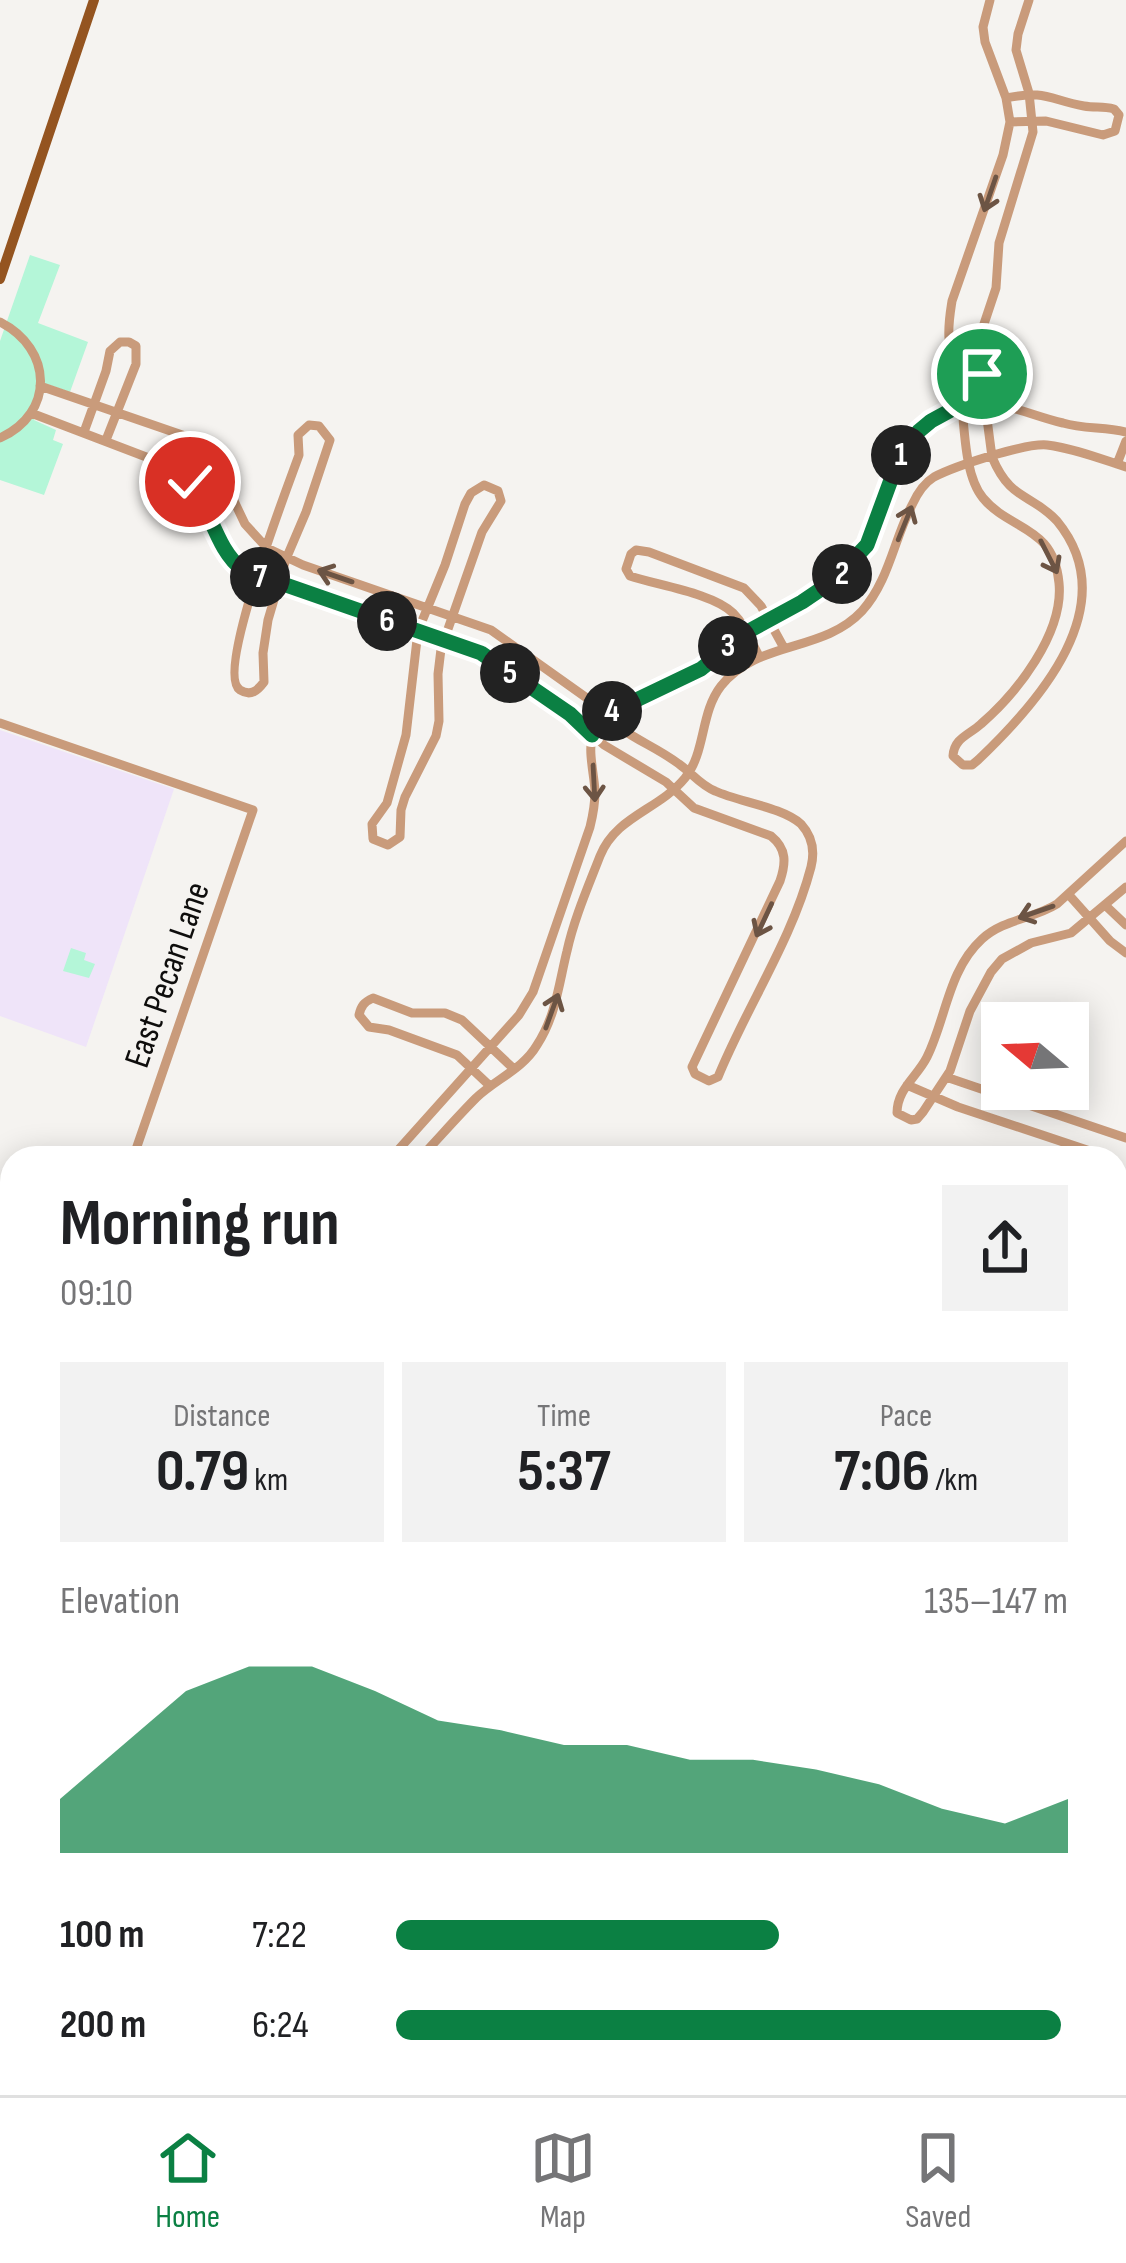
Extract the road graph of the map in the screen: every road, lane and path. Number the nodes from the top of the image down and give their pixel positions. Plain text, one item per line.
1 (94, 0) edge
2 (990, 0) edge
3 (1028, 0) edge
4 (1029, 93) junction
5 (1006, 98) junction
6 (1033, 121) junction
7 (1010, 122) junction
8 (0, 279) edge
9 (0, 322) edge
10 (40, 386) junction
11 (94, 404) junction
12 (981, 404) junction
13 (962, 406) junction
14 (116, 412) junction
15 (31, 413) junction
16 (84, 432) junction
17 (1126, 437) edge
18 (0, 438) edge
19 (106, 440) junction
20 (987, 459) junction
21 (969, 465) junction
22 (1122, 466) edge
23 (267, 548) junction
24 (286, 559) junction
25 (257, 576) junction
26 (280, 585) junction
27 (1085, 592) junction
28 (1060, 593) junction
29 (428, 608) junction
30 (1057, 615) junction
31 (453, 616) junction
32 (770, 620) junction
33 (1080, 621) junction
34 (418, 632) junction
35 (747, 632) junction
36 (445, 640) junction
37 (784, 649) junction
38 (759, 656) junction
39 (605, 715) junction
40 (0, 723) edge
41 (592, 735) junction
42 (689, 772) junction
43 (674, 791) junction
44 (796, 820) junction
45 (777, 841) junction
46 (1126, 841) edge
47 (813, 855) junction
48 (785, 856) junction
49 (1126, 887) edge
50 (1069, 895) junction
51 (1106, 905) junction
52 (1090, 920) junction
53 (1126, 925) edge
54 (1126, 952) edge
55 (746, 958) junction
56 (768, 968) junction
57 (735, 981) junction
58 (757, 992) junction
59 (491, 1045) junction
60 (472, 1068) junction
61 (514, 1069) junction
62 (946, 1077) junction
63 (907, 1085) junction
64 (490, 1086) junction
65 (933, 1096) junction
66 (1126, 1138) edge
67 (138, 1146) edge
68 (402, 1146) edge
69 (432, 1146) edge
70 (1074, 1146) edge

1 - 8 main road
2 - 5 street
3 - 4 street
4 - 5 street
4 - 6 street
4 - 6 street
5 - 7 street
6 - 7 street
6 - 12 street
7 -> 13 street
9 - 10 street
10 - 11 street
10 - 15 street
11 - 14 street
11 - 14 street
11 - 16 street
12 - 13 street
12 - 17 street
12 - 20 street
13 - 21 street
13 - 32 street
14 - 19 street
14 - 23 street
15 - 16 street
15 - 18 street
16 - 19 street
17 - 22 street
19 - 25 street
20 - 21 street
20 - 22 street
20 - 27 street
21 -> 28 street
37 -> 21 street
23 - 24 street
23 - 24 street
23 - 25 street
24 - 26 street
29 -> 24 street
25 - 26 street
25 - 26 street
26 - 34 street
27 - 28 street
27 - 33 street
28 - 30 street
29 - 31 street
29 - 31 street
29 - 34 street
30 - 33 street
30 - 33 street
31 - 36 street
31 - 39 street
32 - 35 street
32 - 35 street
32 - 37 street
34 - 36 street
34 - 36 street
35 - 38 street
35 - 39 street
36 - 41 street
37 - 38 street
38 - 42 street
39 - 41 street
39 - 42 street
40 - 67 street, East Pecan Lane
41 - 43 street
41 -> 59 street
42 - 43 street
42 - 44 street
43 - 45 street
61 -> 43 street
44 - 45 street
44 - 47 street
45 - 48 street
46 - 50 street
47 - 48 street
47 - 56 street
48 -> 55 street
49 - 51 street
50 - 52 street
50 -> 63 street
51 - 52 street
51 - 53 street
52 - 54 street
52 - 62 street
55 - 56 street
55 - 57 street
56 - 58 street
57 - 58 street
57 - 58 street
59 - 60 street
59 - 60 street
59 - 61 street
60 - 64 street
60 - 68 street
61 - 64 street
62 - 65 street
62 - 66 street
63 - 65 street
63 - 65 street
64 - 69 street
65 - 70 street

